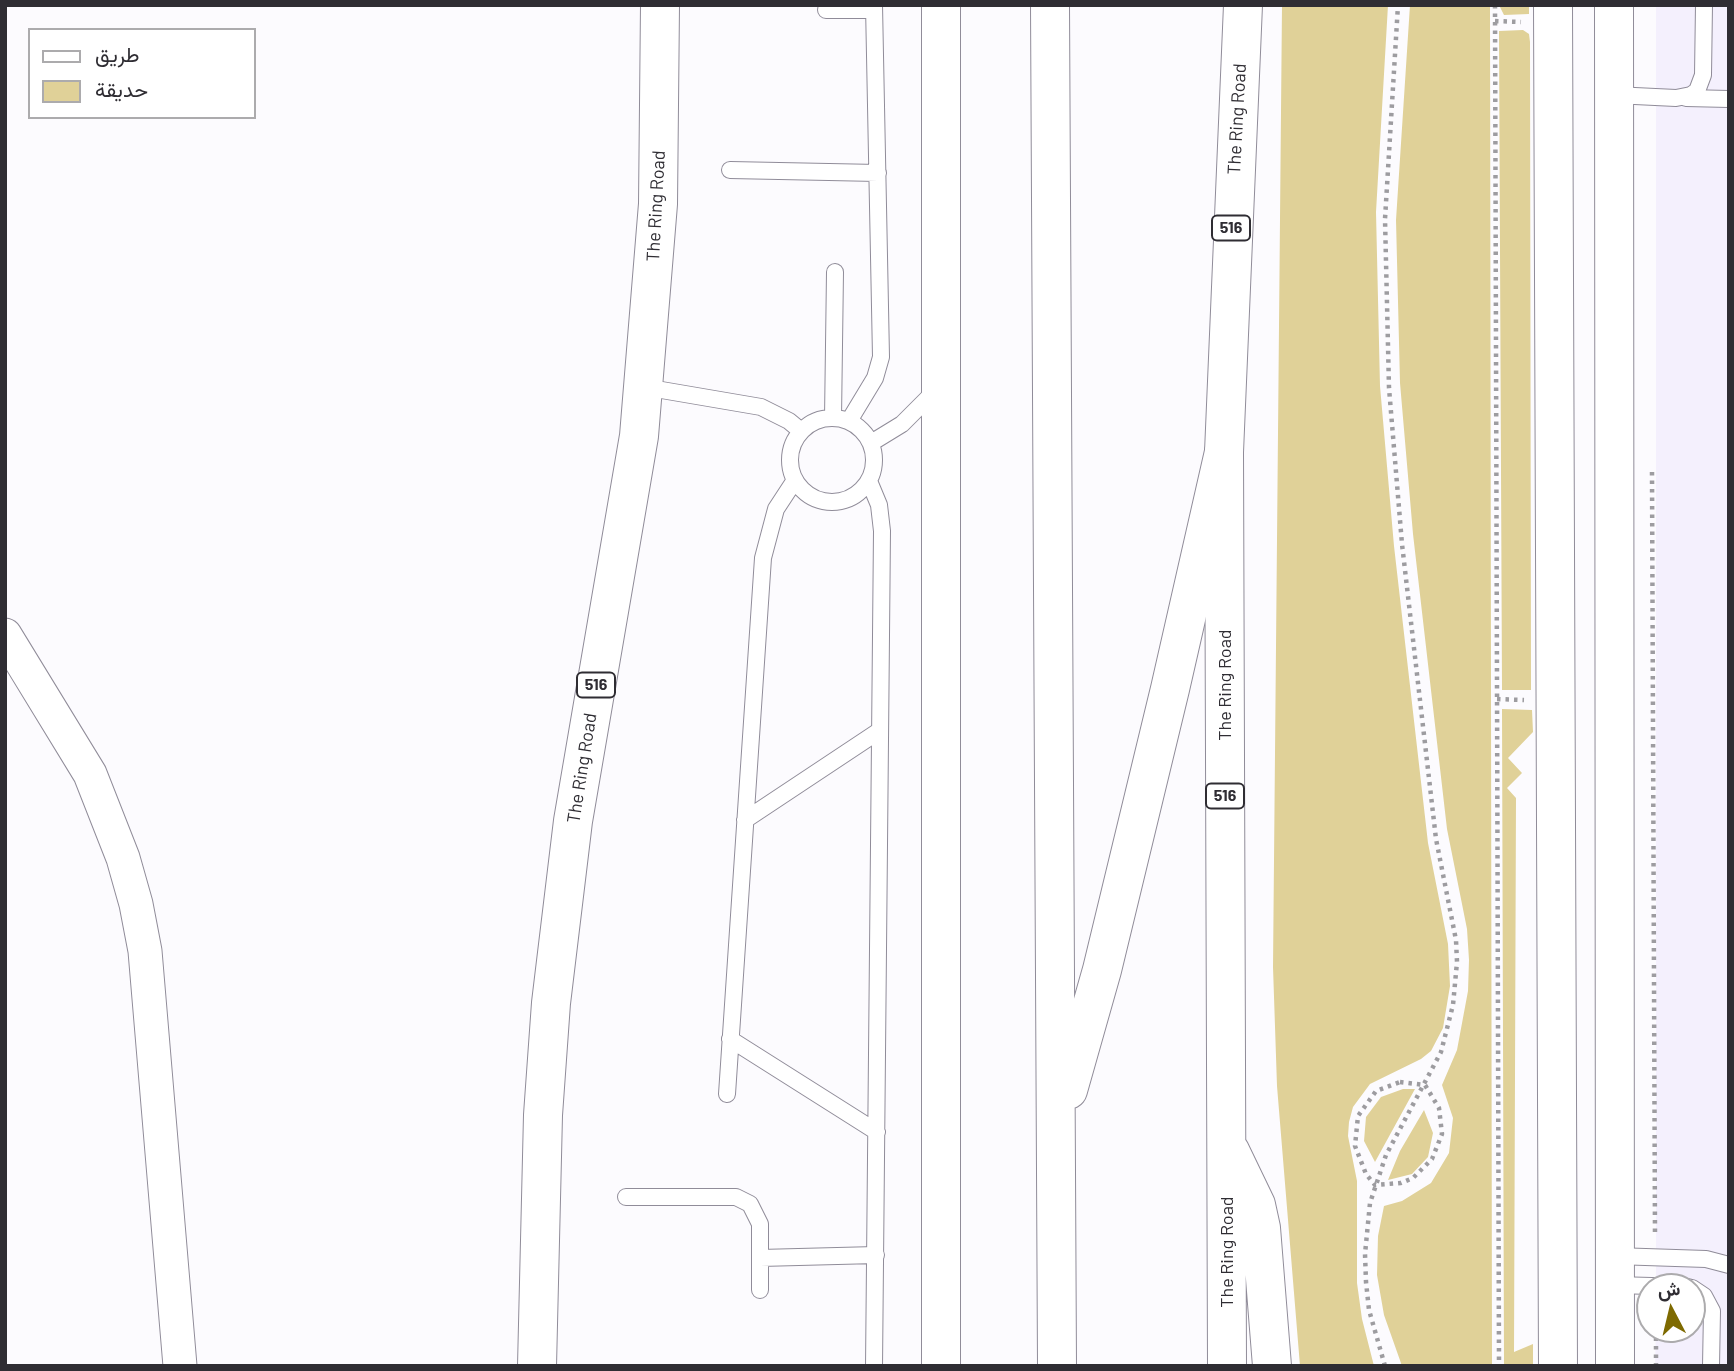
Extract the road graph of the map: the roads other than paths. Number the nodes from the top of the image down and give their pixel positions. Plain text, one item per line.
1 (660, 5) edge
2 (941, 5) edge
3 (1050, 5) edge
4 (1243, 5) edge
5 (1553, 5) edge
6 (1614, 5) edge
7 (1704, 5) edge
8 (874, 8) edge
9 (826, 10) dead end
10 (1614, 95) junction
11 (1684, 98) junction
12 (1729, 99) edge
13 (730, 170) dead end
14 (878, 173) junction
15 (835, 272) dead end
16 (940, 385) junction
17 (644, 387) junction
18 (841, 419) junction
19 (801, 432) junction
20 (872, 443) junction
21 (1224, 452) junction
22 (795, 480) junction
23 (869, 481) junction
24 (5, 635) edge
25 (14, 667) edge
26 (879, 731) junction
27 (746, 820) junction
28 (730, 1039) junction
29 (726, 1094) dead end
30 (877, 1132) junction
31 (1056, 1136) junction
32 (1226, 1141) junction
33 (626, 1197) dead end
34 (876, 1255) junction
35 (760, 1258) junction
36 (1729, 1265) edge
37 (1615, 1270) junction
38 (1636, 1275) edge
39 (760, 1290) dead end
40 (1706, 1300) edge
41 (180, 1366) edge
42 (537, 1366) edge
43 (874, 1366) edge
44 (941, 1366) edge
45 (1057, 1366) edge
46 (1227, 1366) edge
47 (1272, 1366) edge
48 (1558, 1366) edge
49 (1615, 1366) edge
50 (1711, 1366) edge

1 - 17 main road, The Ring Road / 516
2 - 16 main road
3 - 31 main road, 516
4 - 21 main road, The Ring Road / 516
5 - 48 main road
6 - 10 main road
7 - 11 lane
8 - 9 lane
8 - 14 lane
10 - 11 lane
10 - 37 main road
11 - 12 lane
13 - 14 lane
14 - 18 lane
15 - 18 lane
16 - 20 lane
16 - 44 main road
17 - 19 lane
17 - 42 main road, The Ring Road / 516
18 - 19 lane
18 - 20 lane
19 - 22 lane
20 - 23 lane
21 - 31 main road, 516
21 - 32 main road, The Ring Road / 516
22 - 23 lane
22 - 27 lane
23 - 26 lane
24 - 25 street
25 - 41 street
26 - 27 lane
26 - 30 lane
27 - 28 lane
28 - 29 lane
28 - 30 lane
30 - 34 lane
31 - 45 main road, 516
32 - 46 main road, The Ring Road / 516
32 - 47 main road
33 - 35 lane
34 - 35 lane
34 - 43 lane
35 - 39 lane
36 - 37 lane
37 - 38 lane
37 - 49 main road
40 - 50 lane

